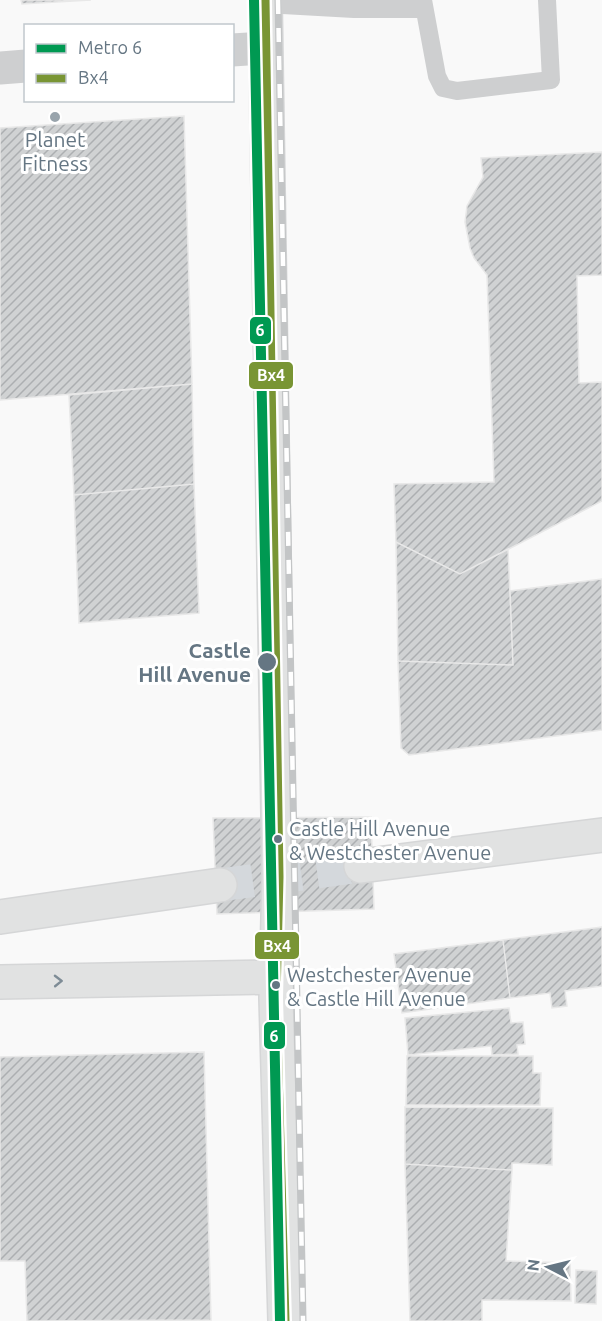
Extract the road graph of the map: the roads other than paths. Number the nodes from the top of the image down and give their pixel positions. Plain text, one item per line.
1 (547, 0) edge
2 (265, 2) edge
3 (424, 5) edge
4 (265, 48) junction
5 (234, 50) edge
6 (24, 66) edge
7 (0, 68) edge
8 (602, 836) edge
9 (361, 866) tunnel mouth
10 (220, 885) tunnel mouth
11 (0, 917) edge
12 (276, 977) junction
13 (0, 982) edge
14 (285, 1321) edge

1 - 3 lane
2 - 3 lane
2 - 4 main road
4 - 5 street
4 - 12 main road
6 - 7 street
8 - 9 main road
10 - 11 main road
13 -> 12 main road
12 - 14 main road

